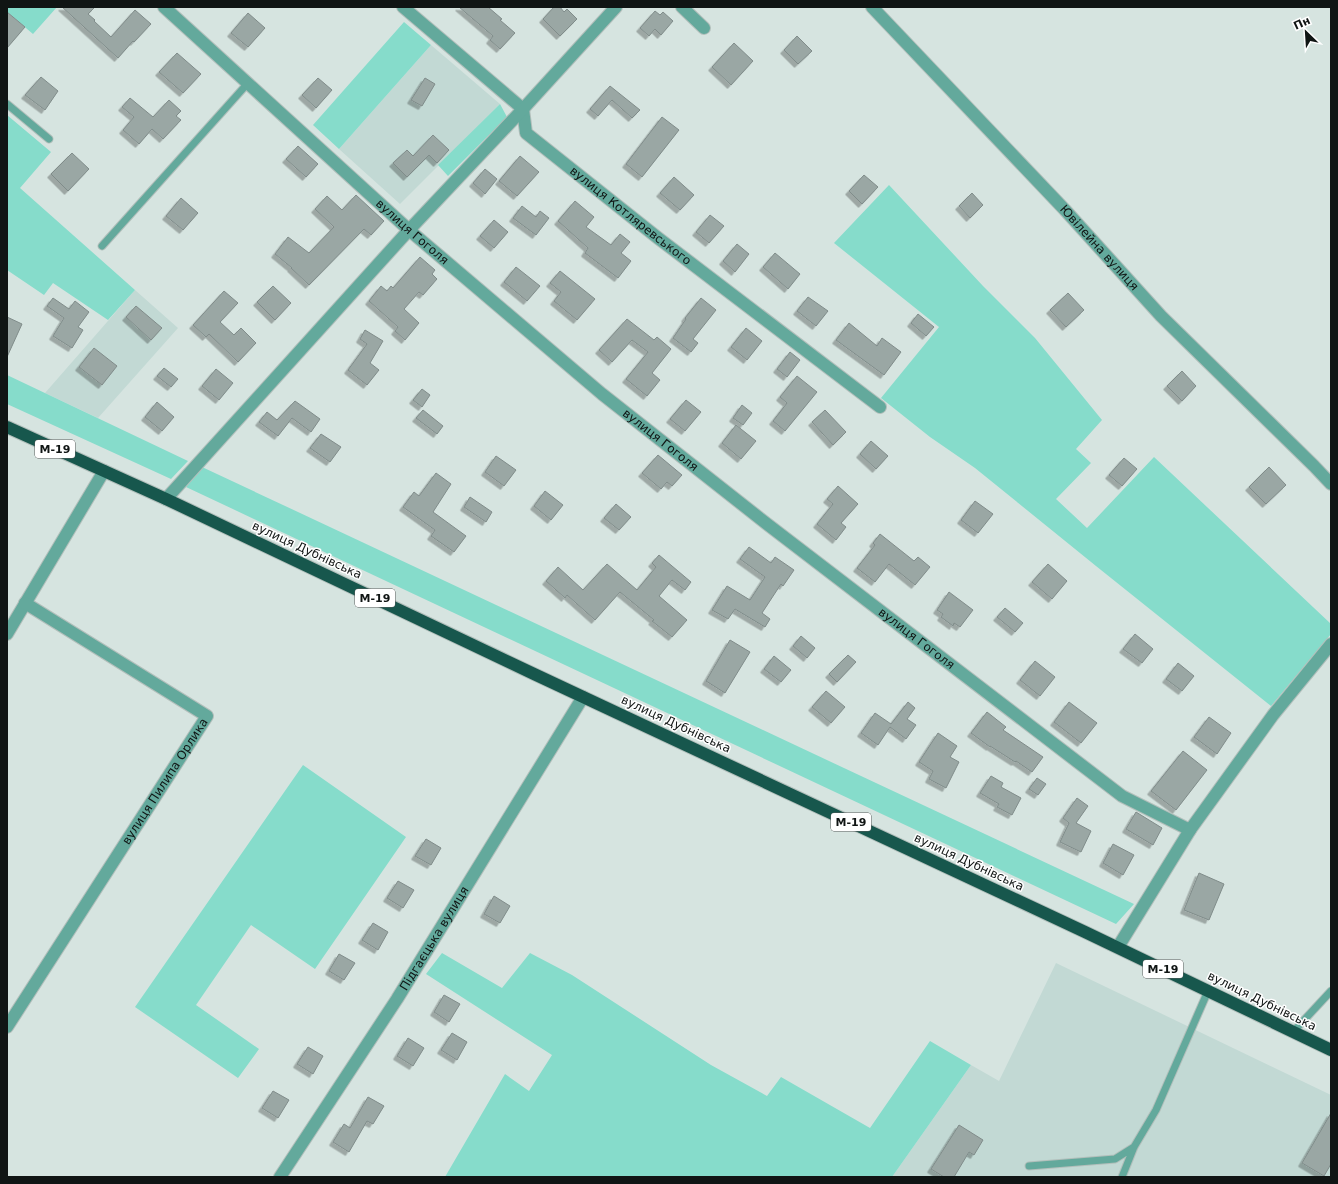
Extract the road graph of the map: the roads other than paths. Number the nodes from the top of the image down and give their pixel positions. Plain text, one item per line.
1 (164, 7) edge
2 (403, 7) edge
3 (616, 7) edge
4 (682, 7) edge
5 (872, 7) edge
6 (704, 28) dead end
7 (248, 83) junction
8 (7, 104) edge
9 (523, 109) junction
10 (48, 139) dead end
11 (408, 230) junction
12 (102, 246) dead end
13 (880, 407) dead end
14 (7, 427) edge
15 (104, 470) junction
16 (1331, 484) edge
17 (166, 499) junction
18 (25, 603) junction
19 (7, 634) edge
20 (1331, 644) edge
21 (583, 696) junction
22 (1190, 830) junction
23 (1118, 948) junction
24 (1208, 991) junction
25 (1331, 991) edge
26 (7, 1027) edge
27 (1293, 1032) junction
28 (1331, 1050) edge
29 (1134, 1147) junction
30 (1030, 1166) dead end
31 (280, 1177) edge
32 (1122, 1177) edge

1 - 7 street, вулиця Гоголя
2 - 9 street
3 - 9 street
4 - 6 street
5 - 16 street, Ювілейна вулиця
7 - 11 street, вулиця Гоголя
7 - 12 lane
8 - 10 lane
9 - 11 street
9 - 13 street, вулиця Котляревського
11 - 17 street
11 - 22 street, вулиця Гоголя
14 - 15 highway, вулиця Дубнівська / М-19
15 - 17 highway, вулиця Дубнівська / М-19
15 - 18 street
17 - 21 highway, вулиця Дубнівська / М-19
18 - 19 street
18 - 26 street, вулиця Пилипа Орлика
20 - 22 street
21 - 23 highway, вулиця Дубнівська / М-19
21 - 31 street, Підгаєцька вулиця
22 - 23 street
23 - 24 highway, вулиця Дубнівська / М-19
24 - 27 highway, вулиця Дубнівська / М-19
24 - 29 lane
25 - 27 lane
27 - 28 highway, вулиця Дубнівська / М-19
29 - 30 lane
29 - 32 lane

